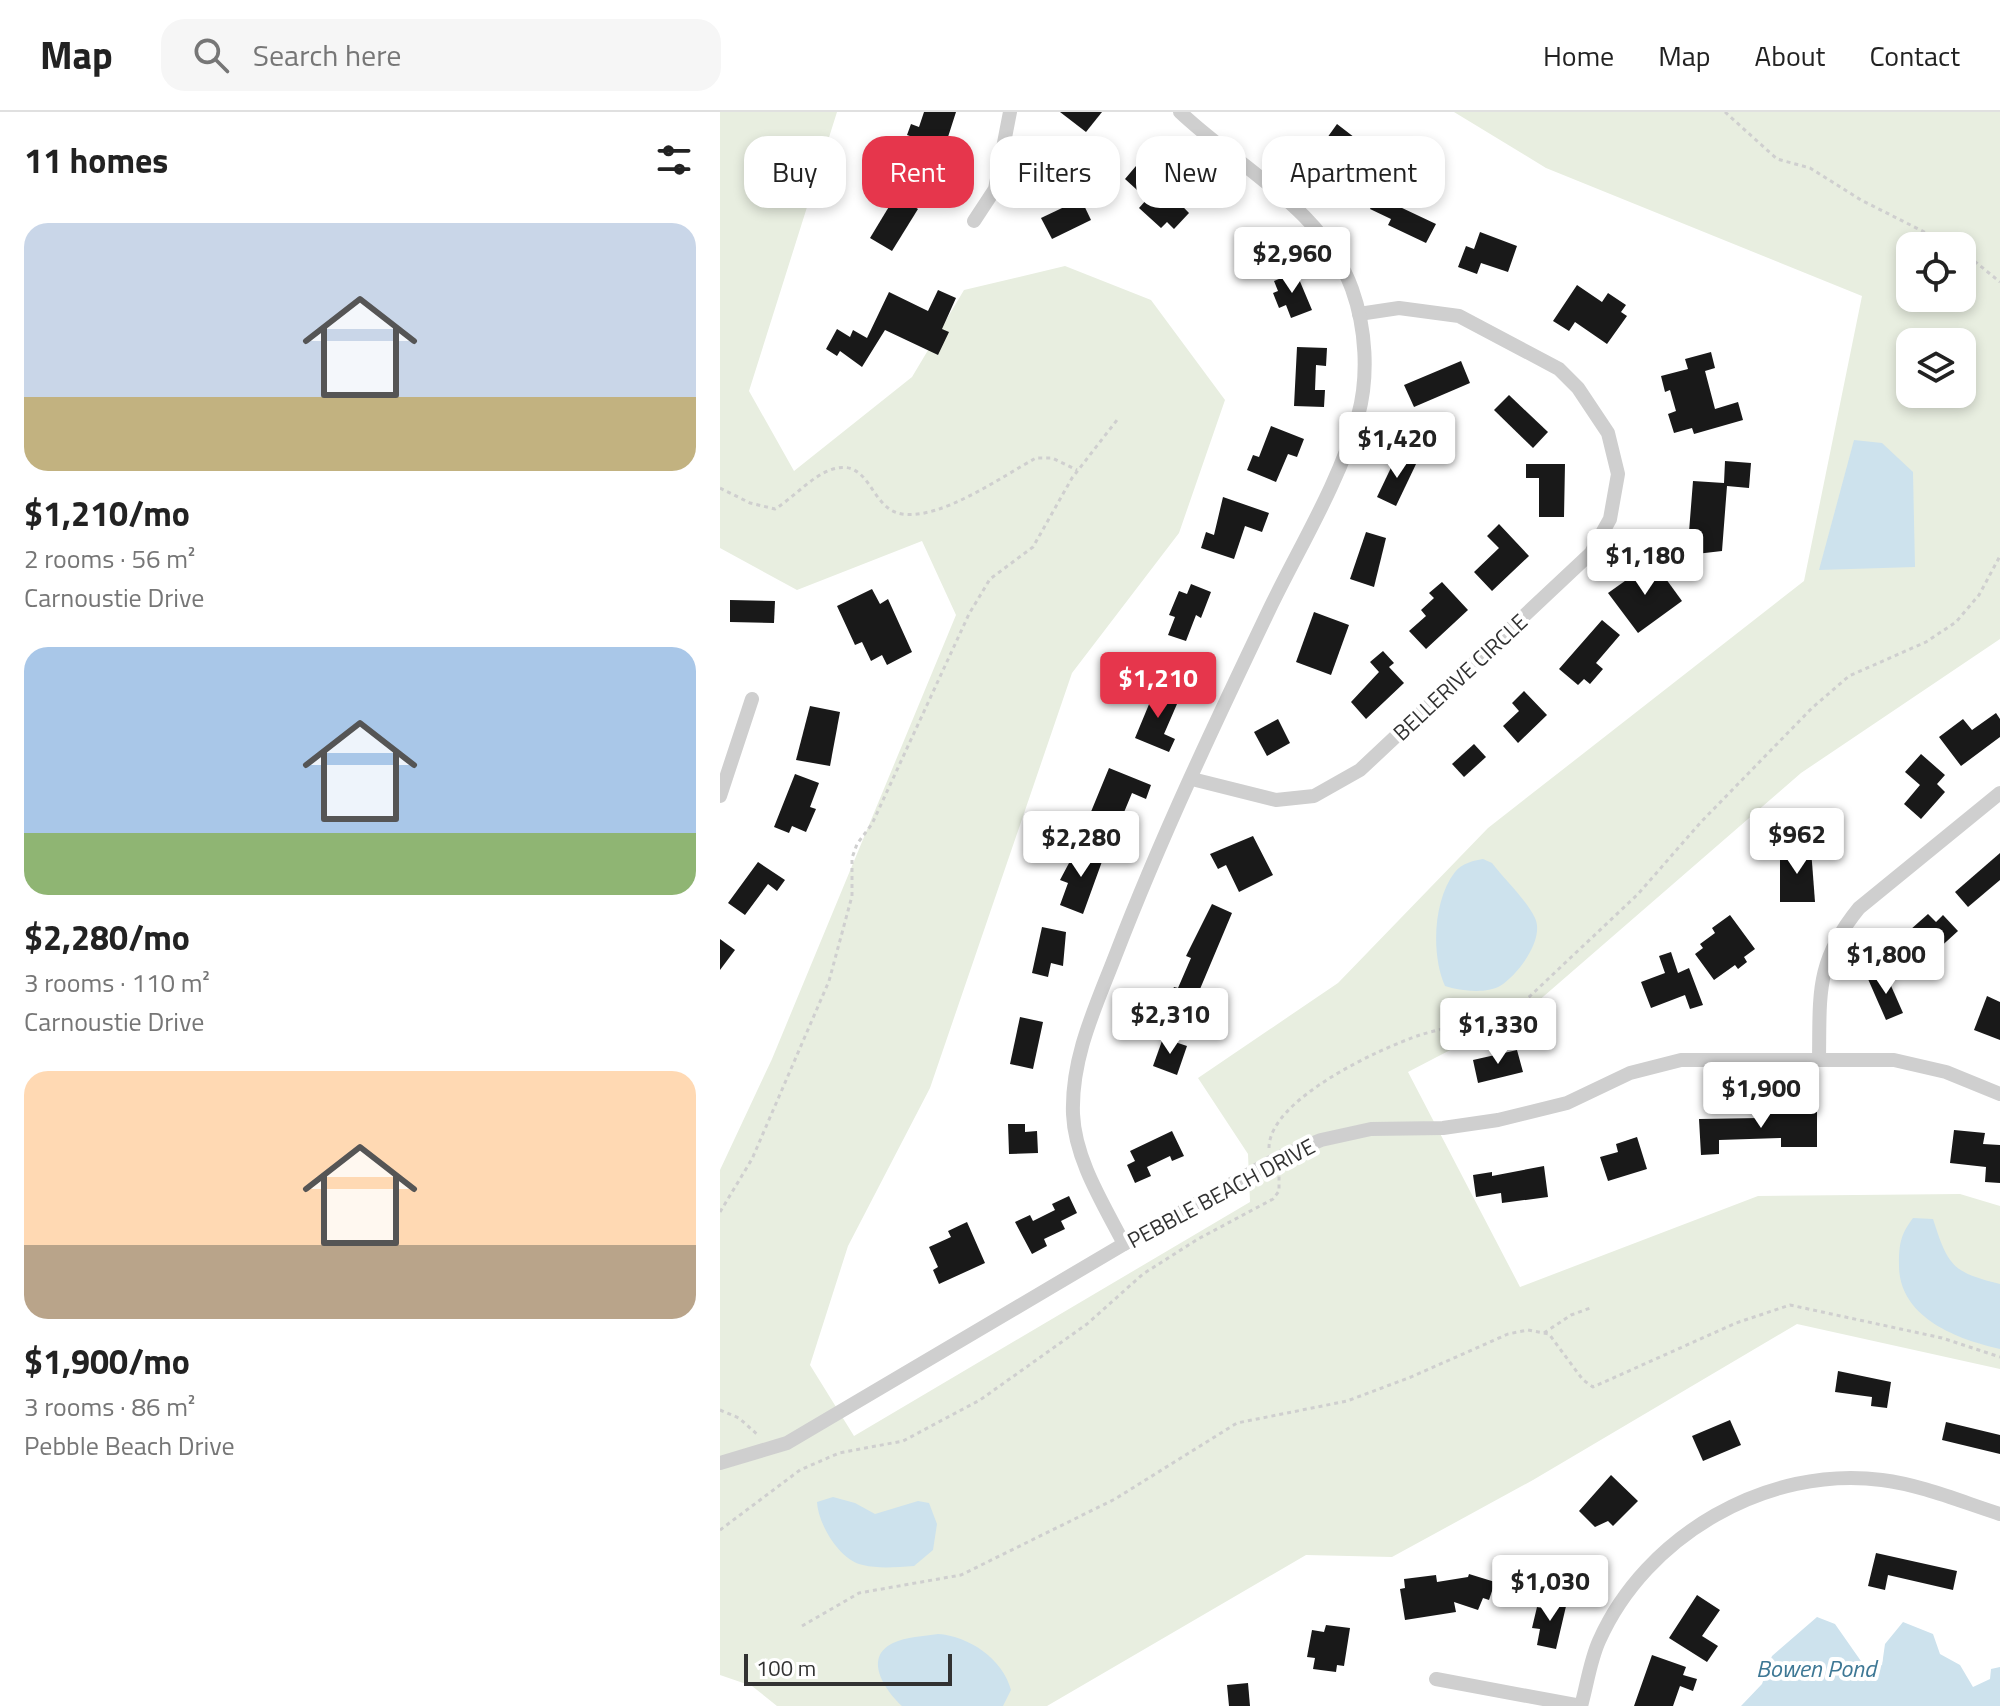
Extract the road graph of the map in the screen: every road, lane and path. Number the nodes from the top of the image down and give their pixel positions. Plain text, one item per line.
1 (1010, 112) edge
2 (1180, 112) edge
3 (1725, 112) edge
4 (974, 221) dead end
5 (1924, 232) edge
6 (1976, 262) edge
7 (2000, 282) edge
8 (1359, 314) junction
9 (1117, 420) dead end
10 (1078, 470) junction
11 (720, 488) edge
12 (2000, 556) edge
13 (752, 699) dead end
14 (1192, 779) junction
15 (2000, 793) edge
16 (720, 796) edge
17 (1819, 1060) junction
18 (2000, 1094) edge
19 (1274, 1160) junction
20 (720, 1212) edge
21 (1124, 1244) junction
22 (1593, 1307) dead end
23 (1544, 1333) junction
24 (2000, 1357) edge
25 (720, 1410) edge
26 (770, 1448) junction
27 (720, 1463) edge
28 (2000, 1514) edge
29 (720, 1530) edge
30 (802, 1626) dead end
31 (1436, 1679) dead end
32 (1581, 1706) edge

1 - 4 street
2 - 8 street
3 - 5 path
6 - 7 path
8 - 14 street
8 - 14 street, BELLERIVE CIRCLE
9 - 10 path
10 - 11 path
10 - 20 path
12 - 19 path
13 - 16 street
14 - 21 street
15 - 17 street
17 - 18 street, PEBBLE BEACH DRIVE
17 - 19 street, PEBBLE BEACH DRIVE
19 - 21 street, PEBBLE BEACH DRIVE
19 - 29 path
21 - 26 street, PEBBLE BEACH DRIVE
22 - 23 path
23 - 24 path
23 - 30 path
25 - 26 path
26 - 27 street, PEBBLE BEACH DRIVE
28 - 32 street
31 - 32 street

